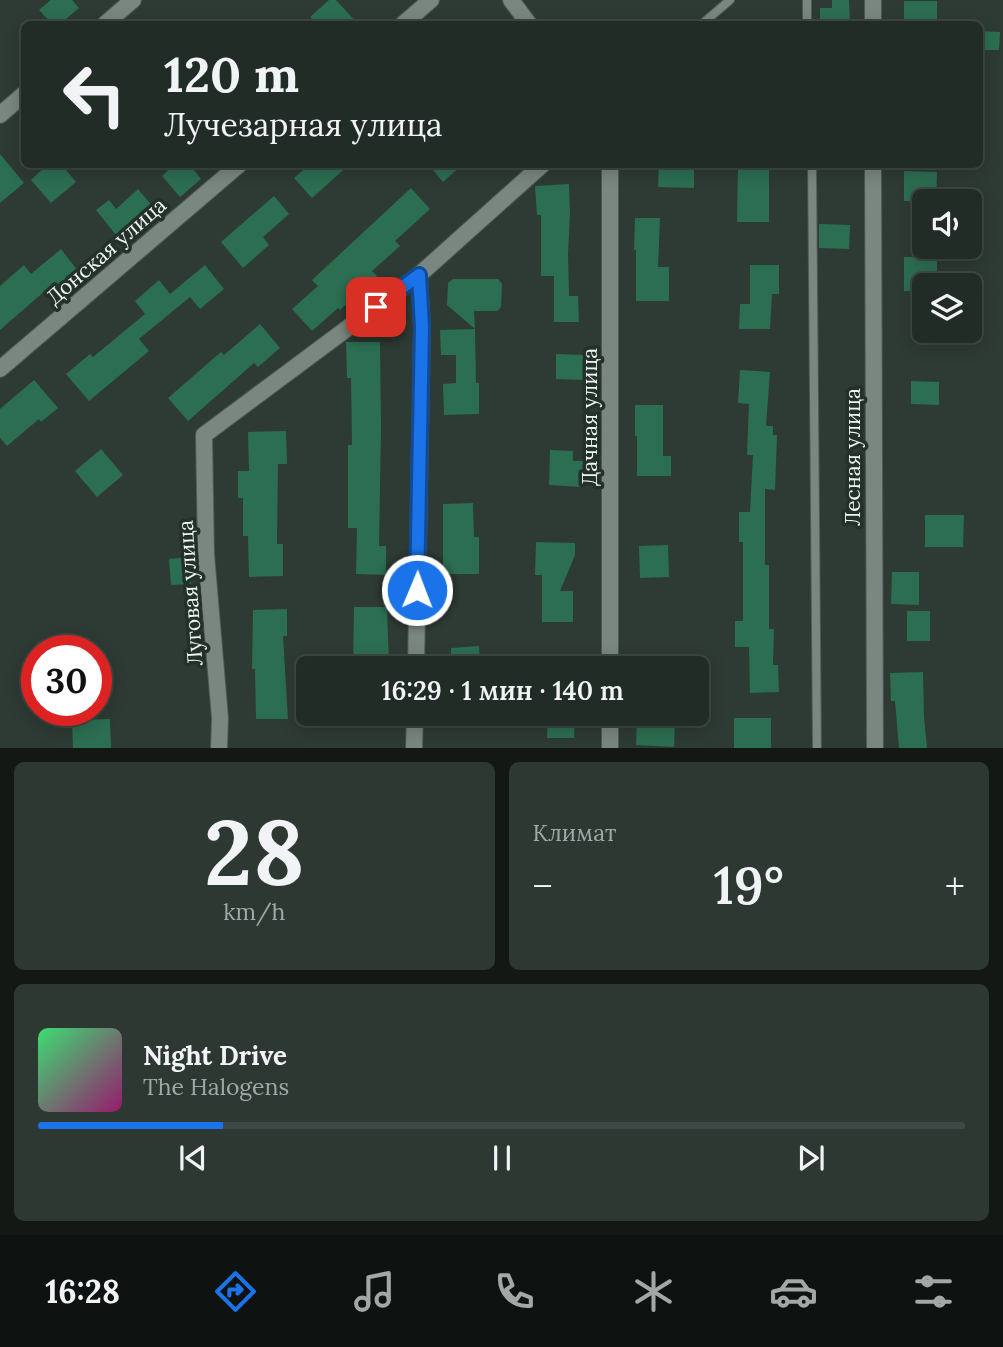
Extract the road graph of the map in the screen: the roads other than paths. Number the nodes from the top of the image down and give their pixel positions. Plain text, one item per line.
1 (133, 0) edge
2 (431, 0) edge
3 (511, 0) edge
4 (730, 0) edge
5 (807, 0) edge
6 (873, 0) edge
7 (108, 21) edge
8 (406, 21) edge
9 (526, 21) edge
10 (706, 21) edge
11 (807, 21) edge
12 (873, 21) edge
13 (21, 97) edge
14 (0, 115) edge
15 (235, 168) edge
16 (539, 168) edge
17 (610, 168) edge
18 (812, 168) edge
19 (873, 168) edge
20 (419, 275) junction
21 (0, 369) edge
22 (415, 656) edge
23 (610, 656) edge
24 (415, 726) edge
25 (610, 726) edge
26 (219, 748) edge
27 (414, 748) edge
28 (610, 748) edge
29 (817, 748) edge
30 (875, 748) edge

1 - 7 street
2 - 8 street
3 - 9 street
4 - 10 lane
5 - 11 lane
6 - 12 street
13 - 14 street
15 - 21 street, Донская улица
16 - 20 street
17 - 23 street, Дачная улица
18 - 29 lane
19 - 30 street, Лесная улица
20 - 22 street
20 - 26 street, Луговая улица
24 - 27 street
25 - 28 street

